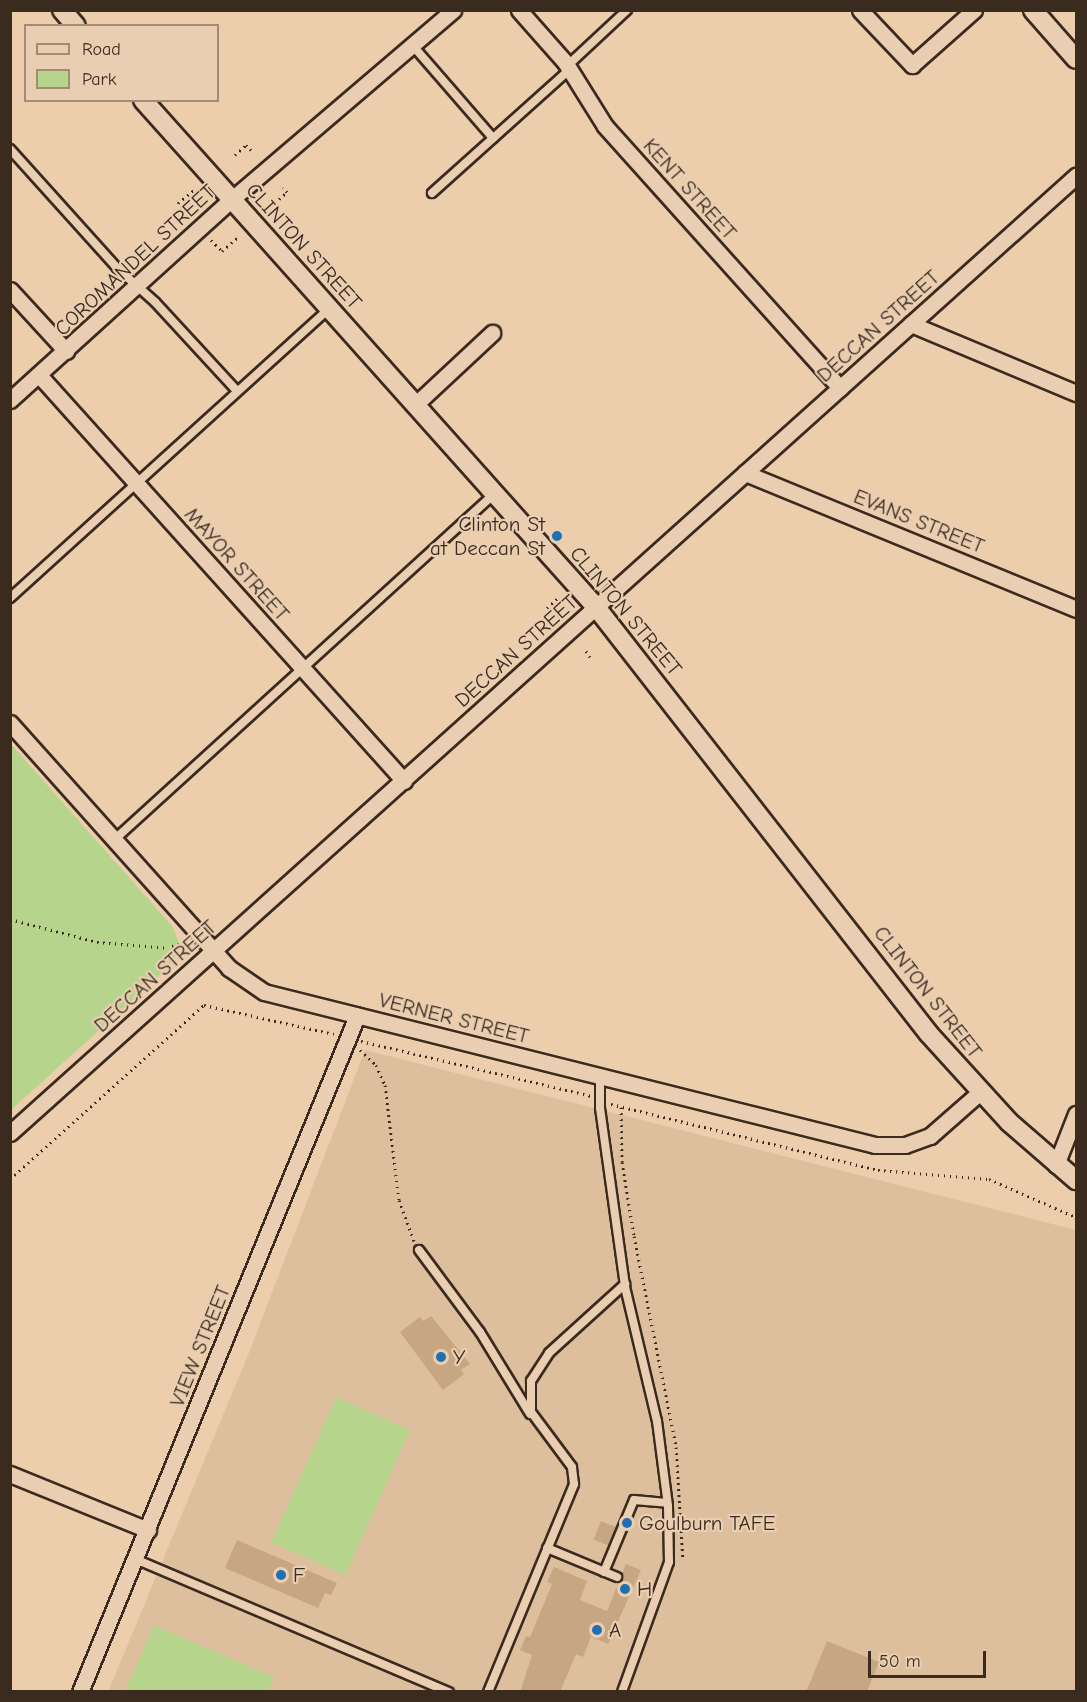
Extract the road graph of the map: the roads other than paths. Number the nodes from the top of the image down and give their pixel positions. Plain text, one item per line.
1 (62, 10) edge
2 (453, 10) edge
3 (519, 10) edge
4 (627, 10) edge
5 (860, 10) edge
6 (974, 10) edge
7 (1032, 10) edge
8 (74, 24) edge
9 (413, 46) junction
10 (1077, 59) edge
11 (568, 68) junction
12 (145, 102) edge
13 (493, 138) junction
14 (10, 149) edge
15 (1077, 176) edge
16 (432, 193) dead end
17 (232, 199) junction
18 (137, 285) junction
19 (10, 290) edge
20 (330, 308) junction
21 (911, 324) junction
22 (492, 333) dead end
23 (66, 351) junction
24 (39, 375) junction
25 (840, 388) junction
26 (237, 391) junction
27 (1077, 393) edge
28 (10, 400) edge
29 (417, 403) junction
30 (745, 473) junction
31 (135, 483) junction
32 (496, 493) junction
33 (10, 598) edge
34 (596, 607) junction
35 (1077, 609) edge
36 (304, 670) junction
37 (10, 723) edge
38 (404, 781) junction
39 (114, 840) junction
40 (215, 951) junction
41 (357, 1016) junction
42 (600, 1076) junction
43 (980, 1092) junction
44 (1077, 1114) edge
45 (10, 1133) edge
46 (1056, 1164) junction
47 (1077, 1180) edge
48 (419, 1250) road end
49 (625, 1284) junction
50 (536, 1422) junction
51 (10, 1474) edge
52 (667, 1503) junction
53 (147, 1530) junction
54 (547, 1548) junction
55 (135, 1559) junction
56 (604, 1572) junction
57 (617, 1577) dead end
58 (80, 1692) edge
59 (449, 1692) edge
60 (488, 1692) edge
61 (622, 1692) edge

1 - 8 street
2 - 9 street, COROMANDEL STREET
3 - 11 street, KENT STREET
4 - 11 lane
5 - 6 street
7 - 10 street
9 - 13 lane
9 - 17 street, COROMANDEL STREET
11 - 13 lane
11 - 25 street, KENT STREET
12 - 17 street, CLINTON STREET
13 - 16 lane
14 - 18 lane
15 - 21 street, DECCAN STREET
17 - 18 street, COROMANDEL STREET
17 - 20 street, CLINTON STREET
18 - 23 street, COROMANDEL STREET
18 - 26 lane
19 - 23 street
20 - 26 lane
20 - 29 street, CLINTON STREET
21 - 25 street, DECCAN STREET
21 - 27 street
22 - 29 street
23 - 24 street, COROMANDEL STREET
24 - 28 street, COROMANDEL STREET
24 - 31 street, MAYOR STREET
25 - 30 street, DECCAN STREET
26 - 31 lane
29 - 32 street, CLINTON STREET
30 - 34 street, DECCAN STREET
30 - 35 street, EVANS STREET
31 - 33 lane
31 - 36 street, MAYOR STREET
32 - 34 street, CLINTON STREET
32 - 36 lane
34 - 38 street, DECCAN STREET
34 - 43 street, CLINTON STREET
36 - 38 street, MAYOR STREET
36 - 39 lane
37 - 39 street, VERNER STREET
38 - 40 street, DECCAN STREET
39 - 40 street, VERNER STREET
40 - 41 street, VERNER STREET
40 - 45 street, DECCAN STREET
41 - 42 street, VERNER STREET
41 - 53 street, VIEW STREET
42 - 43 street, VERNER STREET
42 - 49 lane
43 - 46 street, CLINTON STREET
44 - 46 street
46 - 47 street, CLINTON STREET
48 - 50 lane
49 - 50 lane
49 - 52 lane
50 - 54 lane
51 - 53 street
52 - 56 lane
52 - 61 lane
53 - 55 street, VIEW STREET
54 - 56 lane
54 - 60 lane
55 - 58 street, VIEW STREET
55 - 59 lane
56 - 57 lane

